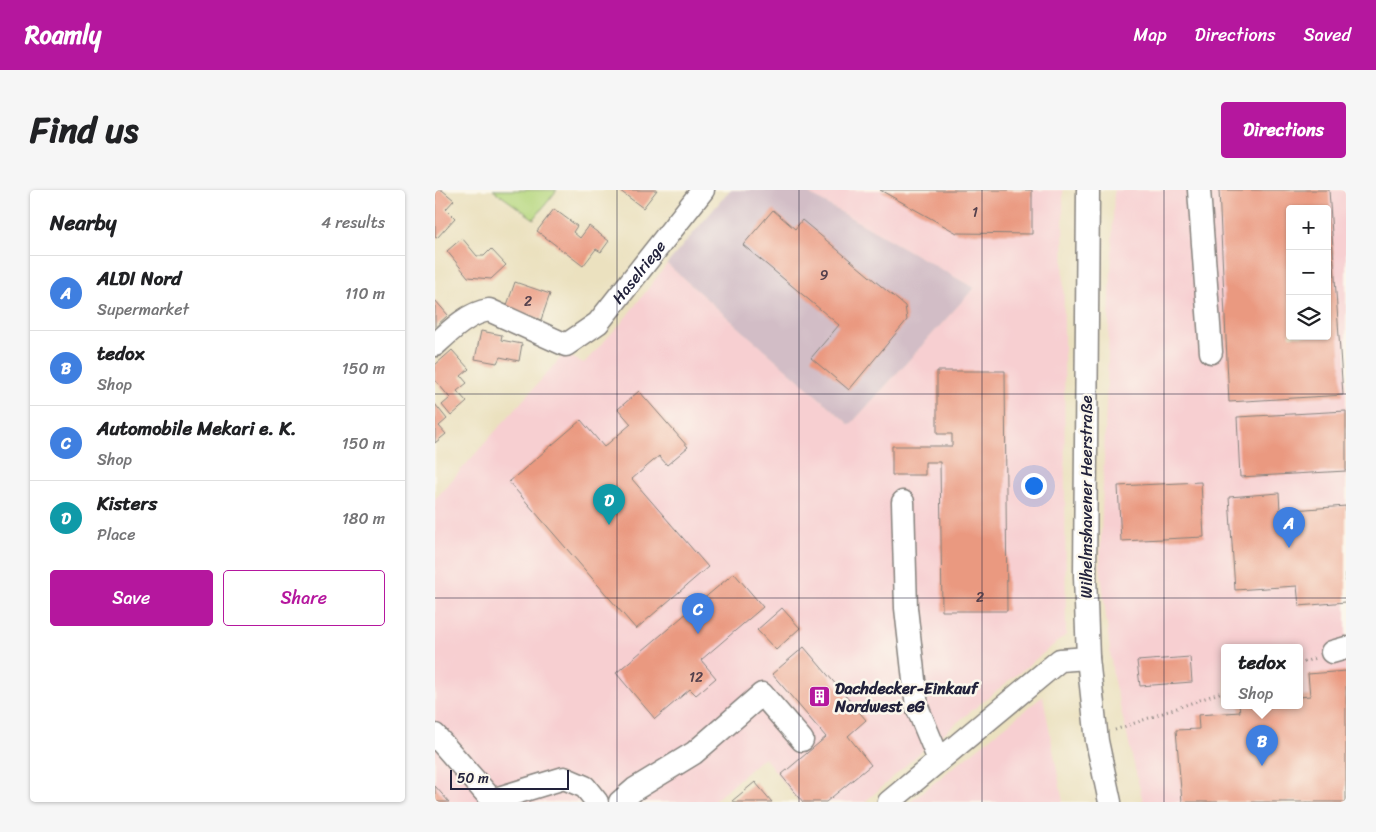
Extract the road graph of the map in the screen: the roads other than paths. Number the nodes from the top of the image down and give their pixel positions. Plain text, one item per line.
1 (703, 190) edge
2 (1088, 190) edge
3 (1199, 190) edge
4 (435, 345) edge
5 (1211, 352) dead end
6 (903, 502) dead end
7 (1088, 658) junction
8 (435, 735) edge
9 (802, 740) dead end
10 (939, 760) junction
11 (597, 802) edge
12 (620, 802) edge
13 (889, 802) edge
14 (1110, 802) edge

1 - 4 street, Haselriege
2 - 7 street, Wilhelmshavener Heerstraße
3 - 5 street
6 - 10 street
7 - 10 street
7 - 14 street, Wilhelmshavener Heerstraße
8 - 11 street
9 - 12 street
10 - 13 street

